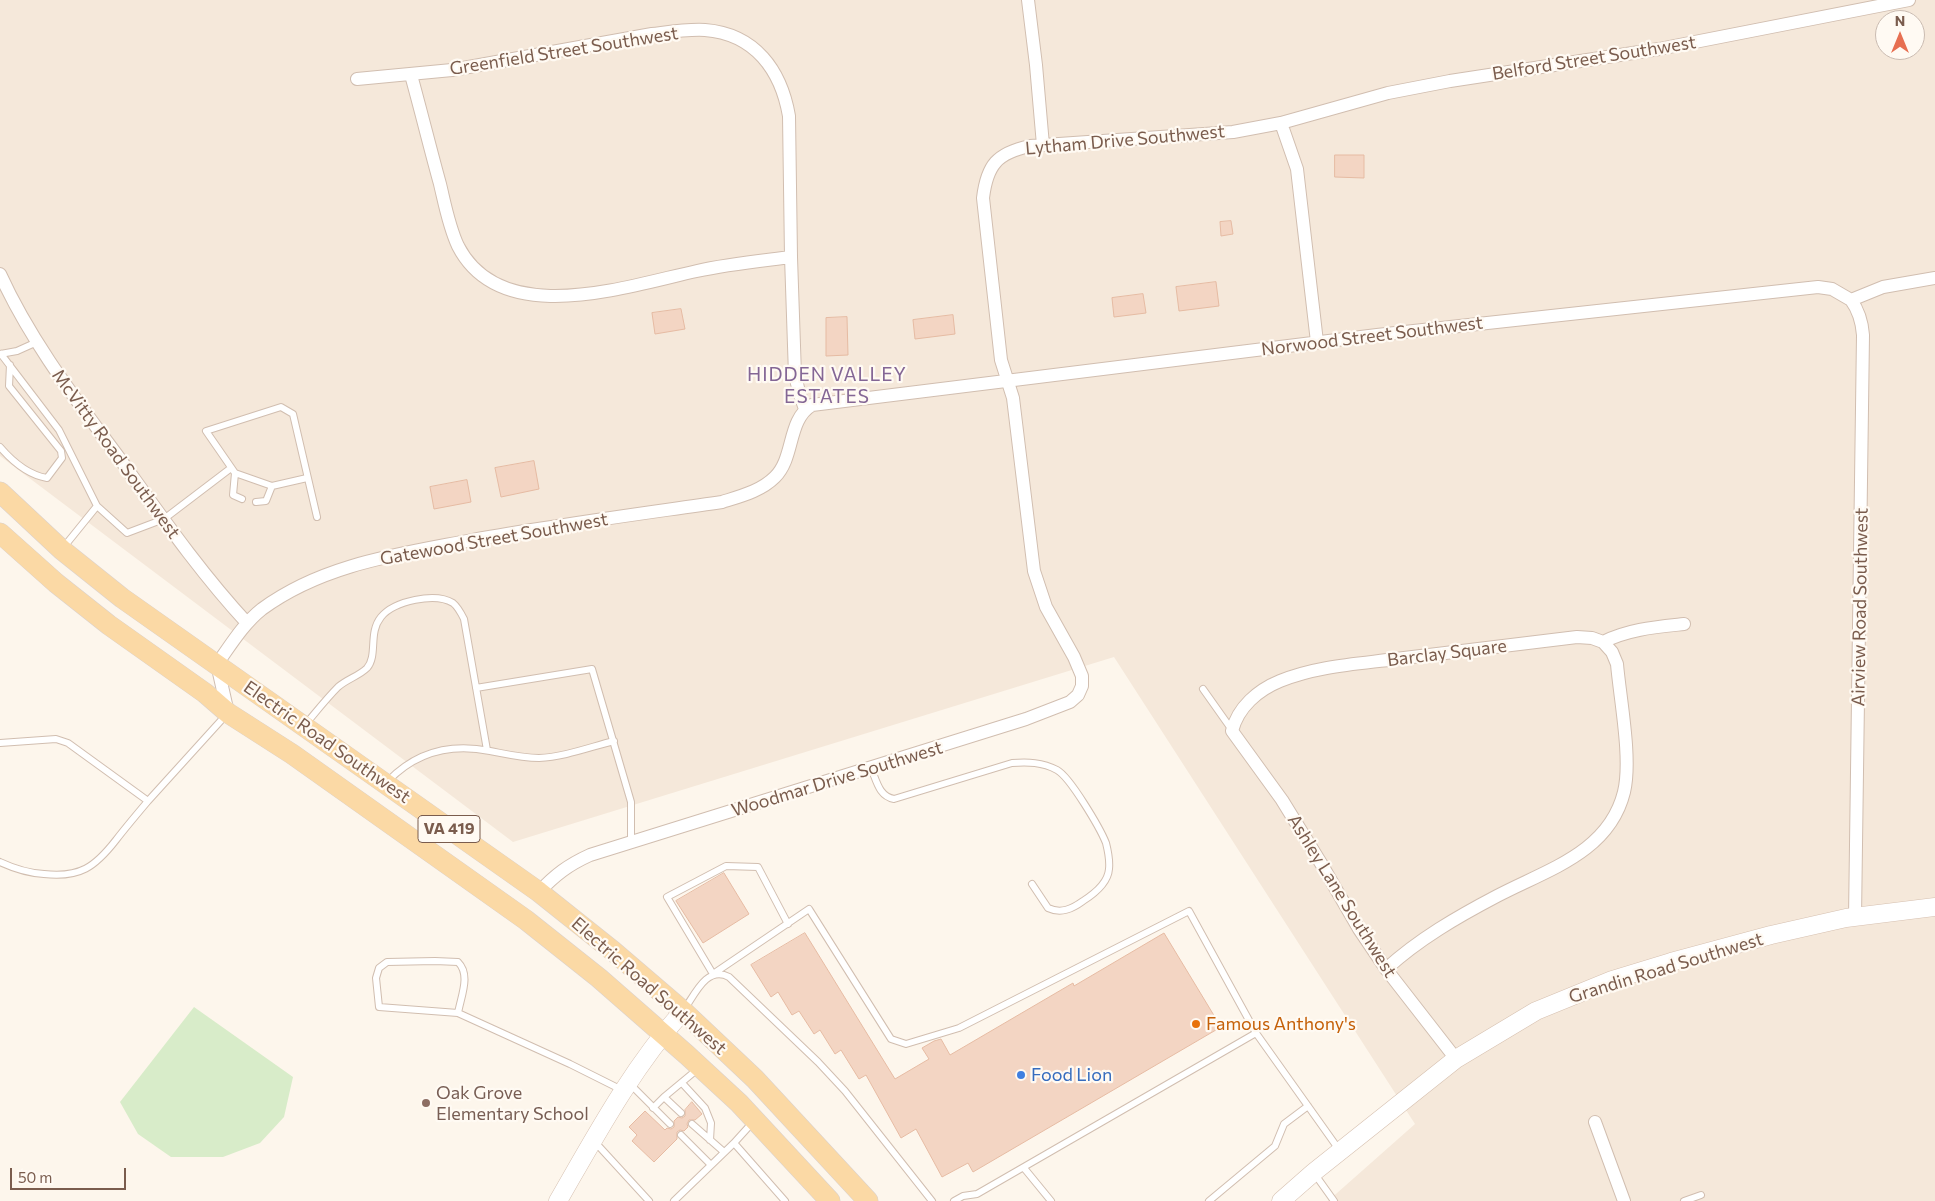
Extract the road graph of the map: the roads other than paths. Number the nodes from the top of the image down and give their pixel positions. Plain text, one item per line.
1 (1028, 0) edge
2 (1909, 0) edge
3 (411, 75) junction
4 (357, 79) dead end
5 (1281, 123) junction
6 (1043, 145) junction
7 (791, 257) junction
8 (0, 274) edge
9 (1935, 278) edge
10 (1851, 300) junction
11 (37, 342) junction
12 (1317, 342) junction
13 (1, 354) edge
14 (10, 365) junction
15 (1008, 380) junction
16 (805, 409) junction
17 (0, 447) edge
18 (233, 470) junction
19 (307, 478) junction
20 (272, 486) junction
21 (0, 492) edge
22 (242, 499) dead end
23 (256, 502) dead end
24 (96, 506) junction
25 (317, 517) dead end
26 (164, 519) junction
27 (0, 533) edge
28 (62, 550) junction
29 (247, 623) junction
30 (1684, 624) dead end
31 (1061, 634) joint
32 (1603, 642) junction
33 (216, 664) junction
34 (476, 688) junction
35 (1203, 689) dead end
36 (228, 713) junction
37 (304, 726) junction
38 (1232, 731) junction
39 (614, 741) junction
40 (0, 742) edge
41 (487, 750) junction
42 (871, 768) junction
43 (386, 784) junction
44 (148, 801) junction
45 (631, 843) junction
46 (0, 862) edge
47 (1032, 884) dead end
48 (539, 892) junction
49 (1935, 907) edge
50 (1855, 917) junction
51 (788, 924) junction
52 (1386, 969) junction
53 (713, 974) junction
54 (683, 1010) junction
55 (458, 1013) junction
56 (663, 1033) junction
57 (1256, 1033) junction
58 (1456, 1059) junction
59 (700, 1067) junction
60 (682, 1082) junction
61 (625, 1086) junction
62 (664, 1098) junction
63 (1308, 1106) junction
64 (653, 1108) junction
65 (681, 1114) dead end
66 (755, 1121) junction
67 (1595, 1122) dead end
68 (670, 1124) dead end
69 (692, 1124) dead end
70 (681, 1135) dead end
71 (593, 1140) junction
72 (710, 1140) junction
73 (734, 1143) junction
74 (1341, 1151) junction
75 (724, 1152) junction
76 (711, 1165) junction
77 (1024, 1168) junction
78 (1314, 1172) junction
79 (1701, 1195) dead end
80 (558, 1201) edge
81 (649, 1201) edge
82 (674, 1201) edge
83 (785, 1201) edge
84 (830, 1201) edge
85 (868, 1201) edge
86 (932, 1201) edge
87 (954, 1201) edge
88 (1051, 1201) edge
89 (1209, 1201) edge
90 (1281, 1201) edge
91 (1334, 1201) edge
92 (1624, 1201) edge
93 (1684, 1201) edge

1 - 6 street
2 - 5 street, Belford Street Southwest
3 - 4 street, Greenfield Street Southwest
3 - 7 street
3 - 7 street, Greenfield Street Southwest
5 - 6 street, Lytham Drive Southwest
5 - 12 street
6 - 15 street, Lytham Drive Southwest
7 - 16 street, Greenfield Street Southwest
8 - 11 street, McVitty Road Southwest
9 - 10 street
10 - 12 street, Norwood Street Southwest
10 - 50 street, Airview Road Southwest
11 - 13 lane
11 - 26 street, McVitty Road Southwest
12 - 15 street, Norwood Street Southwest
13 - 14 lane
14 - 17 lane
14 - 24 lane
15 - 16 street, Norwood Street Southwest
15 - 31 street, Lytham Drive Southwest
16 - 29 street, Gatewood Street Southwest
18 - 19 lane
18 - 20 lane
18 - 22 lane
18 - 26 lane
19 - 20 lane
19 - 25 lane
20 - 23 lane
21 - 28 main road, Electric Road Southwest / VA 419
24 - 26 lane
24 - 28 lane
26 - 29 street, McVitty Road Southwest
27 - 36 main road, Electric Road Southwest / VA 419
28 - 33 main road, Electric Road Southwest / VA 419
29 - 33 street, Gatewood Street Southwest
30 - 32 street
31 - 42 street, Woodmar Drive Southwest
32 - 38 street, Barclay Square
32 - 52 street
33 - 36 street
33 - 37 main road, Electric Road Southwest / VA 419
34 - 37 lane
34 - 39 lane
34 - 41 lane
35 - 38 lane
36 - 44 lane
36 - 56 main road, Electric Road Southwest / VA 419
37 - 43 main road, Electric Road Southwest / VA 419
38 - 52 street, Ashley Lane Southwest
39 - 41 lane
39 - 45 lane
40 - 44 lane
41 - 43 lane
42 - 45 street, Woodmar Drive Southwest
42 - 47 lane
43 - 48 main road, Electric Road Southwest / VA 419
44 - 46 lane
45 - 48 street, Woodmar Drive Southwest
48 - 54 main road, Electric Road Southwest / VA 419
49 - 50 street, Grandin Road Southwest
50 - 58 street, Grandin Road Southwest
51 - 53 lane
51 - 53 lane
51 - 57 lane
52 - 58 street, Ashley Lane Southwest
53 - 54 lane
53 - 86 lane
54 - 56 street
54 - 85 main road, Electric Road Southwest / VA 419
55 - 55 lane
55 - 61 lane
56 - 59 main road, Electric Road Southwest / VA 419
56 - 61 street
57 - 63 lane
57 - 77 lane
58 - 74 street, Grandin Road Southwest
59 - 60 lane
59 - 66 main road, Electric Road Southwest / VA 419
60 - 62 lane
60 - 72 lane
61 - 64 lane
61 - 71 street
62 - 64 lane
62 - 65 lane
63 - 74 lane
63 - 89 lane
64 - 68 lane
66 - 73 lane
66 - 84 main road, Electric Road Southwest / VA 419
67 - 92 street
69 - 72 lane
70 - 76 lane
71 - 80 street
71 - 81 lane
72 - 75 lane
73 - 75 lane
73 - 83 lane
74 - 78 street, Grandin Road Southwest
75 - 76 lane
76 - 82 lane
77 - 87 lane
77 - 88 lane
78 - 90 street, Grandin Road Southwest
78 - 91 lane
79 - 93 lane

